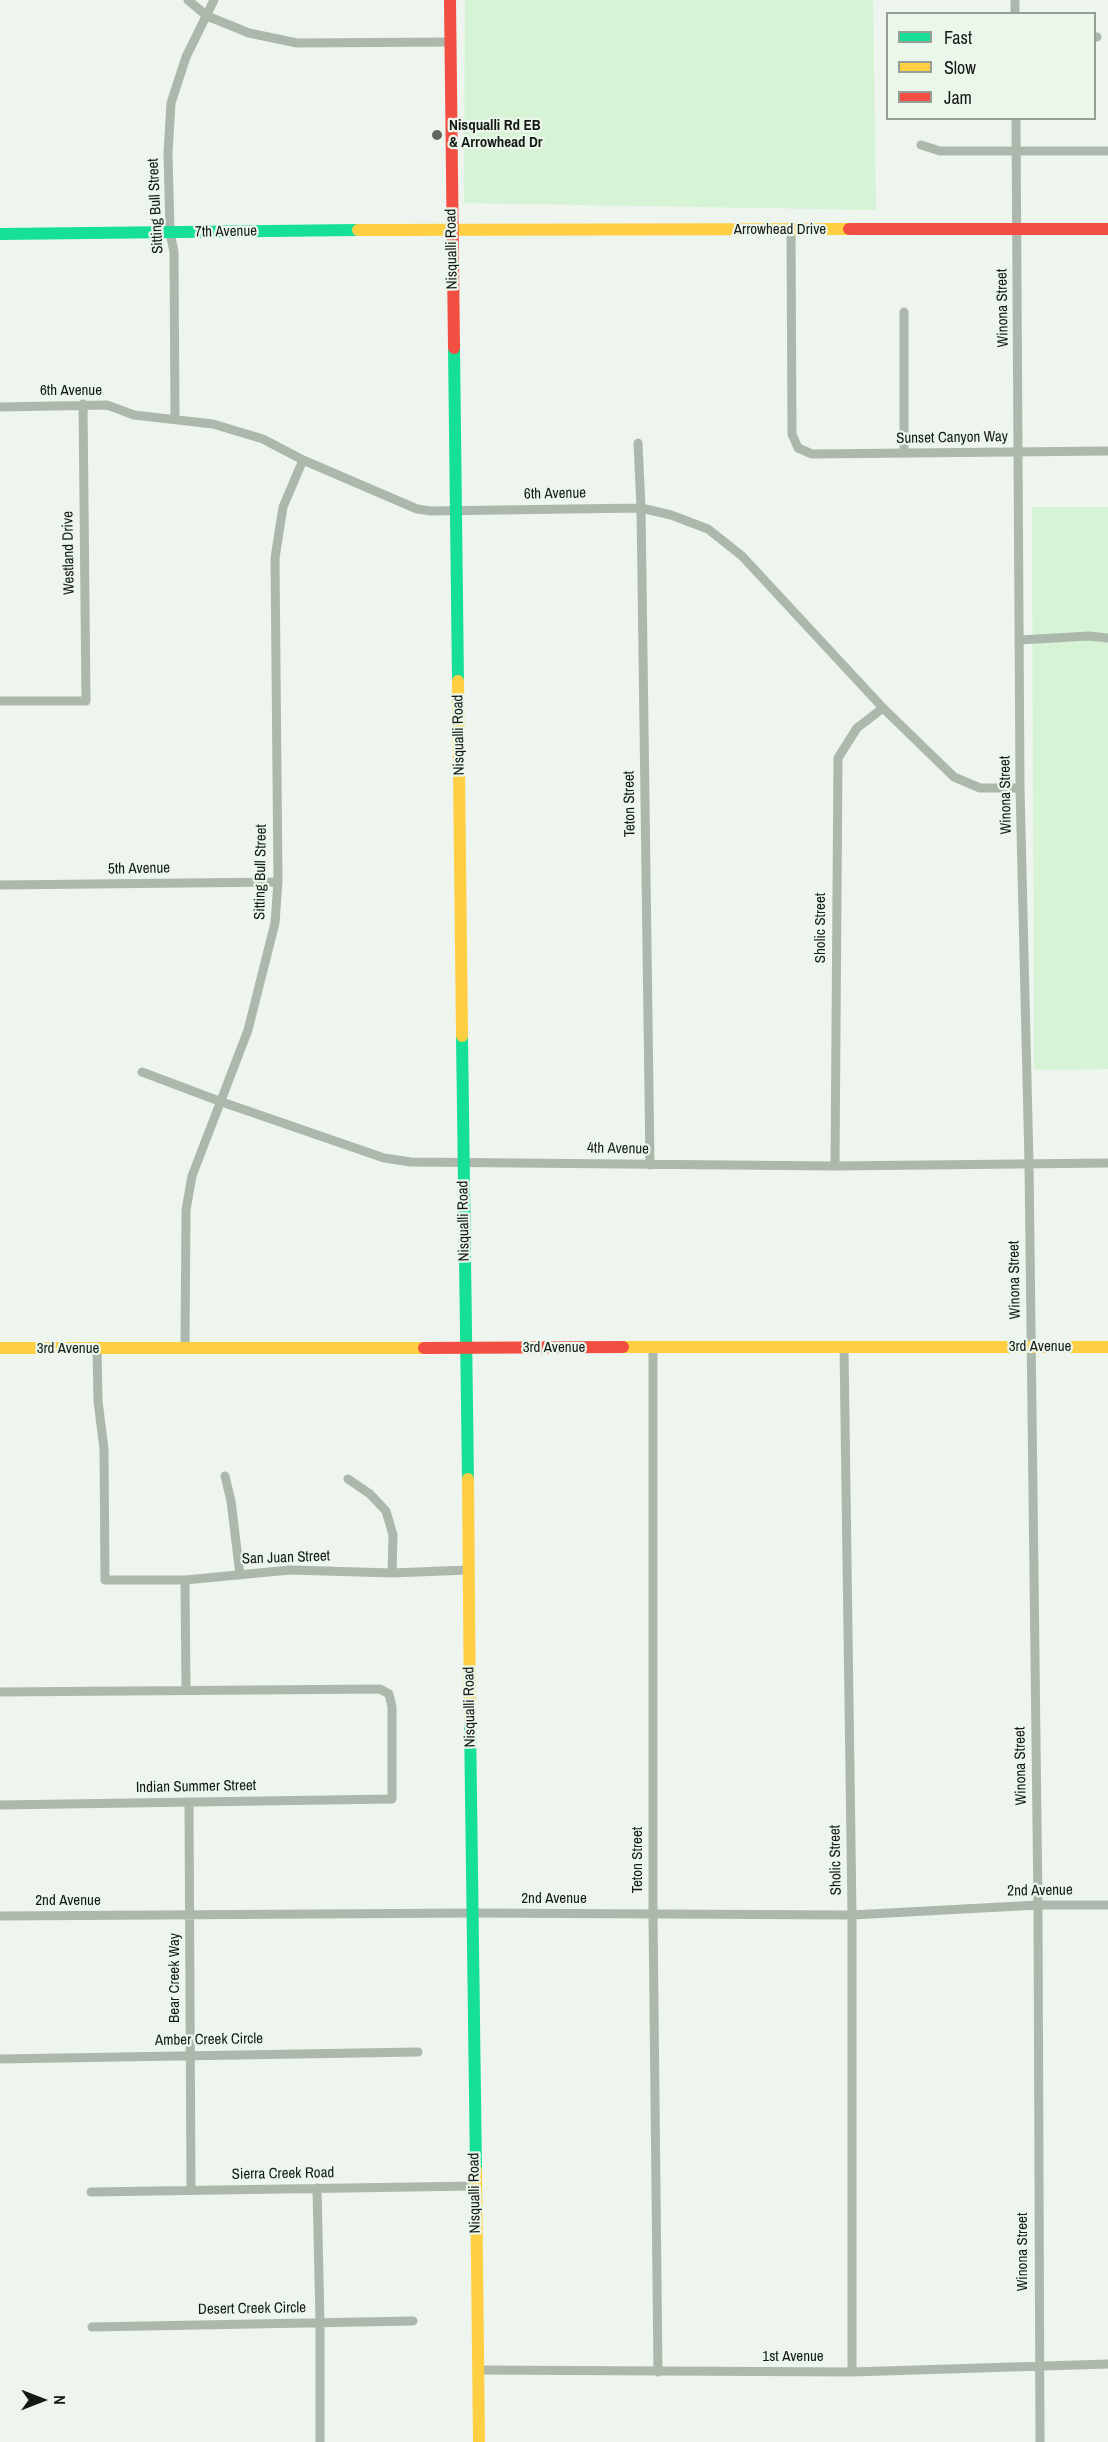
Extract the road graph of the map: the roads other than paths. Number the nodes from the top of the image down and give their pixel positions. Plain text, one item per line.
1 (188, 0) edge
2 (214, 0) edge
3 (450, 0) edge
4 (207, 16) junction
5 (451, 42) junction
6 (1016, 120) edge
7 (921, 146) dead end
8 (1017, 151) junction
9 (1108, 151) edge
10 (1108, 229) edge
11 (452, 230) junction
12 (791, 230) junction
13 (1018, 230) junction
14 (170, 232) junction
15 (0, 234) edge
16 (904, 312) dead end
17 (83, 404) junction
18 (0, 407) edge
19 (175, 419) junction
20 (638, 443) dead end
21 (1108, 451) edge
22 (1020, 452) junction
23 (904, 453) junction
24 (303, 460) junction
25 (641, 508) junction
26 (456, 510) junction
27 (1108, 638) edge
28 (1020, 640) junction
29 (0, 701) edge
30 (883, 708) junction
31 (1020, 788) junction
32 (278, 882) junction
33 (0, 885) edge
34 (142, 1072) dead end
35 (219, 1101) junction
36 (464, 1162) junction
37 (1029, 1163) junction
38 (1108, 1163) edge
39 (650, 1165) junction
40 (835, 1166) junction
41 (185, 1347) junction
42 (844, 1347) junction
43 (1031, 1347) junction
44 (1108, 1347) edge
45 (0, 1348) edge
46 (465, 1348) junction
47 (653, 1348) junction
48 (97, 1349) junction
49 (225, 1476) dead end
50 (348, 1479) dead end
51 (468, 1570) junction
52 (392, 1573) junction
53 (240, 1575) junction
54 (185, 1580) junction
55 (186, 1690) junction
56 (0, 1692) edge
57 (189, 1802) junction
58 (0, 1805) edge
59 (1038, 1905) junction
60 (1108, 1905) edge
61 (472, 1913) junction
62 (653, 1915) junction
63 (852, 1915) junction
64 (0, 1916) edge
65 (190, 1916) junction
66 (418, 2052) dead end
67 (190, 2055) junction
68 (0, 2059) edge
69 (476, 2186) junction
70 (316, 2188) junction
71 (191, 2190) junction
72 (91, 2192) dead end
73 (413, 2321) dead end
74 (320, 2323) junction
75 (92, 2327) dead end
76 (1108, 2364) edge
77 (1039, 2366) junction
78 (477, 2370) junction
79 (658, 2372) junction
80 (852, 2372) junction
81 (320, 2442) edge
82 (479, 2442) edge
83 (1040, 2442) edge

1 - 4 street
2 - 4 street, Sitting Bull Street
3 - 5 main road, Nisqualli Road
4 - 5 street
4 - 14 street, Sitting Bull Street
5 - 11 main road, Nisqualli Road
6 - 8 street, Winona Street
7 - 8 street
8 - 9 street
8 - 13 street, Winona Street
10 - 13 main road, Arrowhead Drive
11 - 12 main road, Arrowhead Drive
11 - 14 main road, 7th Avenue
11 - 26 main road, Nisqualli Road
12 - 13 main road, Arrowhead Drive
12 - 23 street, Sunset Canyon Way
13 - 22 street, Winona Street
14 - 15 main road, 7th Avenue
14 - 19 street, Sitting Bull Street
16 - 23 street
17 - 18 street, 6th Avenue
17 - 19 street, 6th Avenue
17 - 29 street, Westland Drive
19 - 24 street, 6th Avenue
20 - 25 street, Teton Street
21 - 22 street, Sunset Canyon Way
22 - 23 street, Sunset Canyon Way
22 - 28 street, Winona Street
24 - 26 street, 6th Avenue
24 - 32 street, Sitting Bull Street
25 - 26 street, 6th Avenue
25 - 30 street, 6th Avenue
25 - 39 street, Teton Street
26 - 36 main road, Nisqualli Road
27 - 28 street
28 - 31 street, Winona Street
30 - 31 street, 6th Avenue
30 - 40 street, Sholic Street
31 - 37 street, Winona Street
32 - 33 street, 5th Avenue
32 - 35 street, Sitting Bull Street
34 - 35 street, 4th Avenue
35 - 36 street, 4th Avenue
35 - 41 street, Sitting Bull Street
36 - 39 street, 4th Avenue
36 - 46 main road, Nisqualli Road
37 - 38 street, 4th Avenue
37 - 40 street, 4th Avenue
37 - 43 street, Winona Street
39 - 40 street, 4th Avenue
41 - 46 main road, 3rd Avenue
41 - 48 main road, 3rd Avenue
42 - 43 main road, 3rd Avenue
42 - 47 main road, 3rd Avenue
42 - 63 street, Sholic Street
43 - 44 main road, 3rd Avenue
43 - 59 street, Winona Street
45 - 48 main road, 3rd Avenue
46 - 47 main road, 3rd Avenue
46 - 51 main road, Nisqualli Road
47 - 62 street, Teton Street
48 - 54 street, San Juan Street
49 - 53 street
50 - 52 street
51 - 52 street, San Juan Street
51 - 61 main road, Nisqualli Road
52 - 53 street, San Juan Street
53 - 54 street, San Juan Street
54 - 55 street
55 - 56 street
55 - 57 street, Indian Summer Street
57 - 58 street, Indian Summer Street
57 - 65 street, Bear Creek Way
59 - 60 street, 2nd Avenue
59 - 63 street, 2nd Avenue
59 - 77 street, Winona Street
61 - 62 street, 2nd Avenue
61 - 65 street, 2nd Avenue
61 - 69 main road, Nisqualli Road
62 - 63 street, 2nd Avenue
62 - 79 street, Teton Street
63 - 80 street, Sholic Street
64 - 65 street, 2nd Avenue
65 - 67 street, Bear Creek Way
66 - 67 street, Amber Creek Circle
67 - 68 street, Amber Creek Circle
67 - 71 street, Bear Creek Way
69 - 70 street, Sierra Creek Road
69 - 78 main road, Nisqualli Road
70 - 71 street, Sierra Creek Road
70 - 74 street
71 - 72 street, Sierra Creek Road
73 - 74 street, Desert Creek Circle
74 - 75 street, Desert Creek Circle
74 - 81 street
76 - 77 street, 1st Avenue
77 - 80 street, 1st Avenue
77 - 83 street, Winona Street
78 - 79 street, 1st Avenue
78 - 82 main road, Nisqualli Road
79 - 80 street, 1st Avenue

